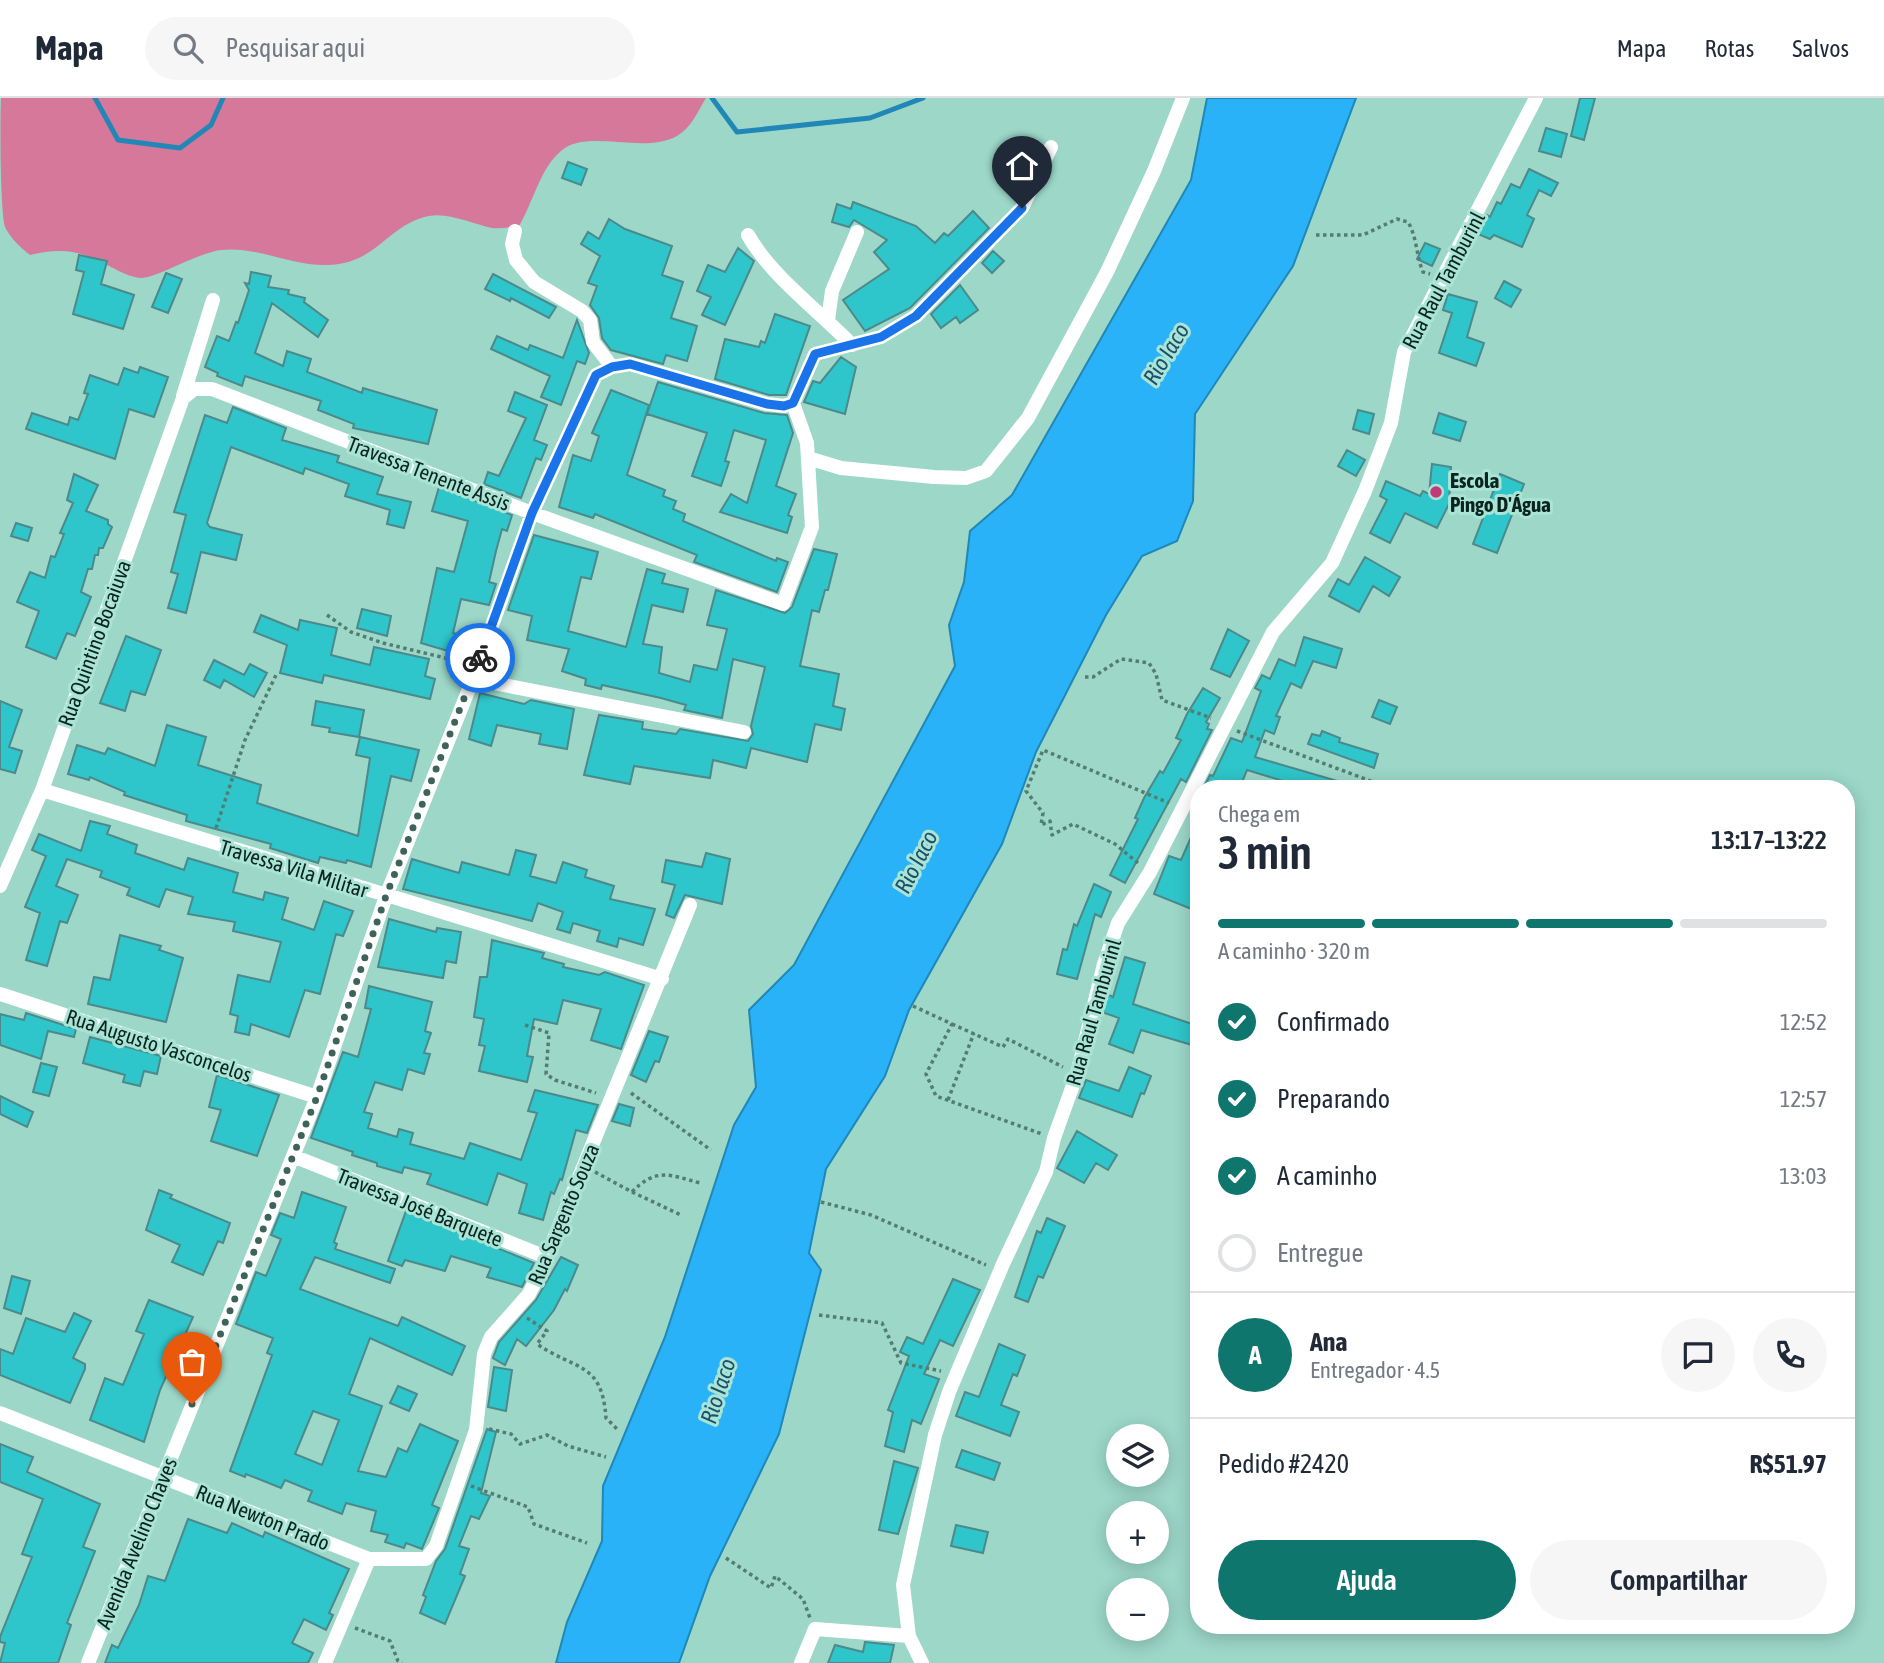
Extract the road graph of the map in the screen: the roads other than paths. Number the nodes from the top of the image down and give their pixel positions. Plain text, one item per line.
1 (1183, 98) edge
2 (1536, 98) edge
3 (1051, 147) dead end
4 (515, 231) dead end
5 (857, 233) dead end
6 (748, 235) dead end
7 (213, 300) dead end
8 (828, 320) junction
9 (852, 345) junction
10 (612, 367) junction
11 (188, 393) junction
12 (793, 403) junction
13 (808, 458) junction
14 (532, 513) junction
15 (475, 672) junction
16 (744, 732) dead end
17 (1195, 780) edge
18 (1190, 789) edge
19 (42, 790) junction
20 (0, 886) edge
21 (386, 896) junction
22 (690, 905) dead end
23 (662, 979) junction
24 (0, 994) edge
25 (317, 1097) junction
26 (293, 1156) junction
27 (546, 1257) junction
28 (0, 1413) edge
29 (162, 1478) junction
30 (369, 1559) junction
31 (909, 1636) junction
32 (88, 1663) edge
33 (325, 1663) edge
34 (801, 1663) edge
35 (922, 1663) edge

1 - 13 street
2 - 17 street, Rua Raul Tamburinl
3 - 9 street
4 - 10 street
5 - 8 street
6 - 8 street
7 - 11 street, Rua Quintino Bocaiuva
8 - 9 street
9 - 12 street
10 - 12 street
10 - 14 street, Avenida Avelino Chaves
11 - 14 street, Travessa Tenente Assis
11 - 19 street, Rua Quintino Bocaiuva
12 - 13 street
13 - 14 street, Travessa Tenente Assis
14 - 15 street, Avenida Avelino Chaves
15 - 16 street
15 - 21 street, Avenida Avelino Chaves
18 - 31 street, Rua Raul Tamburinl
19 - 20 street, Rua Quintino Bocaiuva
19 - 21 street, Travessa Vila Militar
21 - 23 street, Travessa Vila Militar
21 - 25 street, Avenida Avelino Chaves
22 - 23 street, Rua Sargento Souza
23 - 27 street, Rua Sargento Souza
24 - 25 street, Rua Augusto Vasconcelos
25 - 26 street, Avenida Avelino Chaves
26 - 27 street, Travessa José Barquete
26 - 29 street, Avenida Avelino Chaves
27 - 30 street, Rua Sargento Souza
28 - 29 street, Rua Newton Prado
29 - 30 street, Rua Newton Prado
29 - 32 street, Avenida Avelino Chaves
30 - 33 street
31 - 34 street
31 - 35 street, Rua Raul Tamburinl

